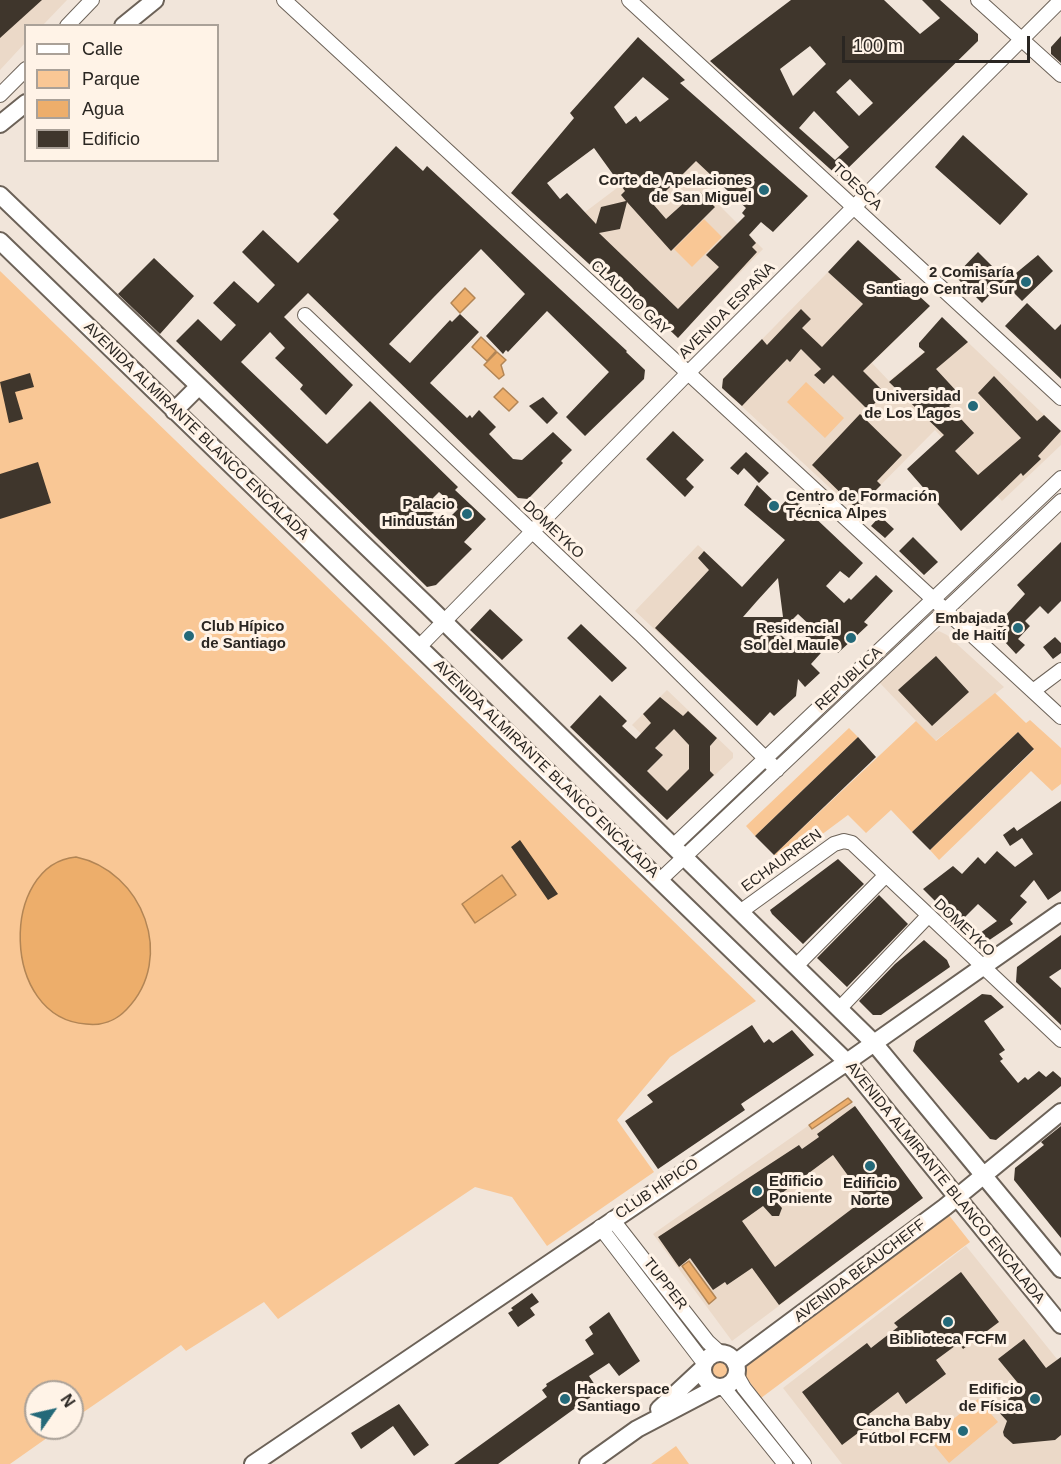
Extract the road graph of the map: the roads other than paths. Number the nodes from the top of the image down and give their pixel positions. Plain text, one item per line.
1 (93, 0) edge
2 (155, 0) edge
3 (284, 0) edge
4 (629, 0) edge
5 (978, 0) edge
6 (1061, 0) edge
7 (69, 24) edge
8 (125, 24) edge
9 (1022, 39) junction
10 (24, 71) edge
11 (1061, 75) edge
12 (0, 95) edge
13 (24, 105) edge
14 (0, 124) edge
15 (0, 195) edge
16 (854, 206) junction
17 (0, 241) edge
18 (305, 315) dead end
19 (688, 373) junction
20 (198, 387) junction
21 (1061, 398) edge
22 (174, 411) junction
23 (1061, 478) edge
24 (1061, 501) edge
25 (531, 533) junction
26 (933, 600) junction
27 (945, 611) junction
28 (444, 622) junction
29 (419, 647) junction
30 (1061, 670) edge
31 (1033, 691) junction
32 (1061, 717) edge
33 (765, 759) junction
34 (777, 770) junction
35 (844, 841) joint
36 (679, 852) junction
37 (886, 875) junction
38 (660, 880) junction
39 (740, 912) junction
40 (1061, 912) edge
41 (928, 916) junction
42 (796, 966) junction
43 (982, 967) junction
44 (839, 1009) junction
45 (1061, 1040) edge
46 (874, 1043) junction
47 (847, 1062) junction
48 (1061, 1112) edge
49 (982, 1175) junction
50 (956, 1198) junction
51 (606, 1223) junction
52 (1061, 1269) edge
53 (1061, 1325) edge
54 (719, 1352) junction
55 (703, 1366) junction
56 (736, 1369) junction
57 (720, 1387) junction
58 (637, 1430) junction
59 (253, 1464) edge
60 (588, 1464) edge
61 (785, 1464) edge
62 (804, 1464) edge

1 - 7 street
2 - 8 main road
3 - 19 street, CLAUDIO GAY
4 - 16 street, TOESCA
5 - 9 street
6 - 9 street, AVENIDA ESPAÑA
9 - 11 street
9 - 16 street, AVENIDA ESPAÑA
10 - 12 street
13 - 14 main road
15 - 20 main road
16 - 19 street, AVENIDA ESPAÑA
16 - 21 street, TOESCA
17 - 22 main road, AVENIDA ALMIRANTE BLANCO ENCALADA
18 - 25 street, DOMEYKO
19 - 25 street, AVENIDA ESPAÑA
19 - 26 street, CLAUDIO GAY
20 - 22 main road
20 - 28 main road
22 - 29 main road, AVENIDA ALMIRANTE BLANCO ENCALADA
23 - 26 street, REPÚBLICA
24 - 27 street, REPÚBLICA
25 - 28 street, AVENIDA ESPAÑA
25 - 33 street, DOMEYKO
26 - 27 street, CLAUDIO GAY
26 - 33 street, REPÚBLICA
27 - 31 street, CLAUDIO GAY
27 - 34 street, REPÚBLICA
28 - 29 street, AVENIDA ESPAÑA
28 - 36 main road
29 - 38 main road, AVENIDA ALMIRANTE BLANCO ENCALADA
30 - 31 street
31 - 32 street, CLAUDIO GAY
33 - 34 street, DOMEYKO
33 - 36 street, REPÚBLICA
34 - 36 street, REPÚBLICA
35 - 37 street, DOMEYKO
35 - 39 street, ECHAURREN
36 - 38 street, REPÚBLICA
36 - 39 main road
37 - 41 street, DOMEYKO
37 - 42 street
38 - 47 main road, AVENIDA ALMIRANTE BLANCO ENCALADA
39 - 42 main road
40 - 43 main road, CLUB HÍPICO
41 - 43 street, DOMEYKO
41 - 44 street
42 - 44 main road
43 - 45 street, DOMEYKO
43 - 46 main road, CLUB HÍPICO
44 - 46 main road
46 - 47 main road, CLUB HÍPICO
46 - 49 main road
47 - 50 main road, AVENIDA ALMIRANTE BLANCO ENCALADA
47 - 51 main road, CLUB HÍPICO
48 - 49 main road, AVENIDA BEAUCHEFF
49 - 50 main road, AVENIDA BEAUCHEFF
49 - 52 main road
50 - 53 main road, AVENIDA ALMIRANTE BLANCO ENCALADA
50 - 56 main road, AVENIDA BEAUCHEFF
51 - 54 street, TUPPER
51 - 55 street, TUPPER
51 - 59 main road, CLUB HÍPICO
54 - 55 main road
54 - 56 main road
55 - 57 main road
55 - 58 main road
56 - 57 main road
56 - 62 street
57 - 58 main road
57 - 61 street
58 - 60 main road

